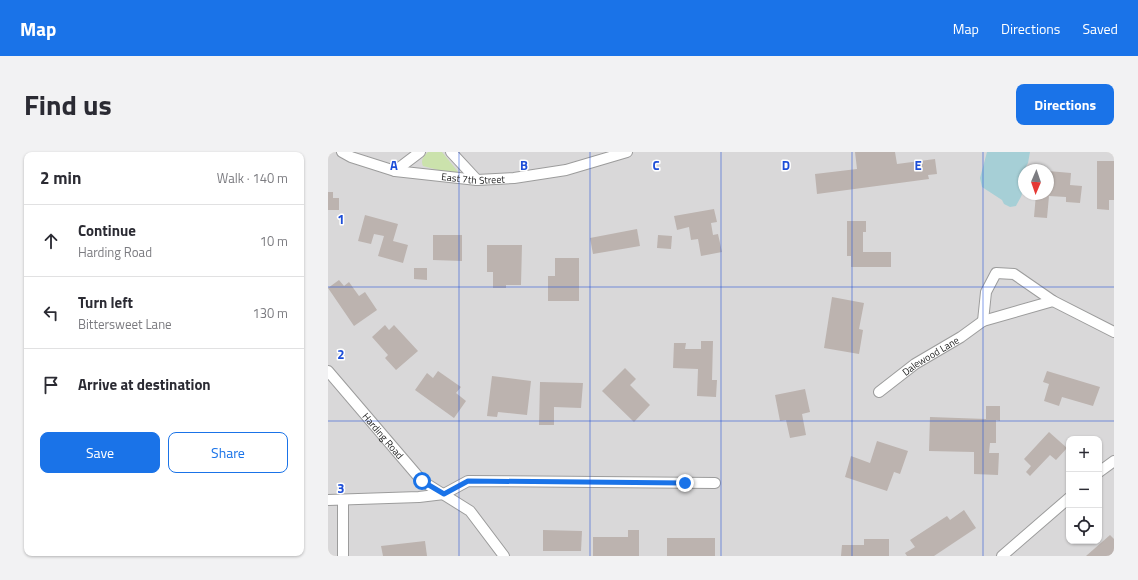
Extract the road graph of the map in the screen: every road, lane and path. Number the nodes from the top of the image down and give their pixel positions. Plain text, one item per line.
1 (342, 152) edge
2 (420, 152) edge
3 (451, 152) edge
4 (627, 152) edge
5 (395, 171) junction
6 (477, 180) junction
7 (1053, 301) junction
8 (983, 321) junction
9 (1114, 332) edge
10 (328, 370) edge
11 (880, 392) dead end
12 (1114, 461) edge
13 (1102, 470) edge
14 (715, 483) dead end
15 (444, 494) junction
16 (328, 500) edge
17 (343, 500) junction
18 (1066, 501) edge
19 (343, 556) edge
20 (504, 556) edge
21 (1002, 556) edge

1 - 5 street, East 7th Street
2 - 5 street
3 - 6 street
4 - 6 street, East 7th Street
5 - 6 street, East 7th Street
7 - 8 street, Dalewood Lane
7 - 8 street
7 - 9 street
8 - 11 street, Dalewood Lane
10 - 15 street, Harding Road
12 - 13 street
14 - 15 street
15 - 17 street
15 - 20 street, Harding Road
16 - 17 street
17 - 19 street
18 - 21 street

